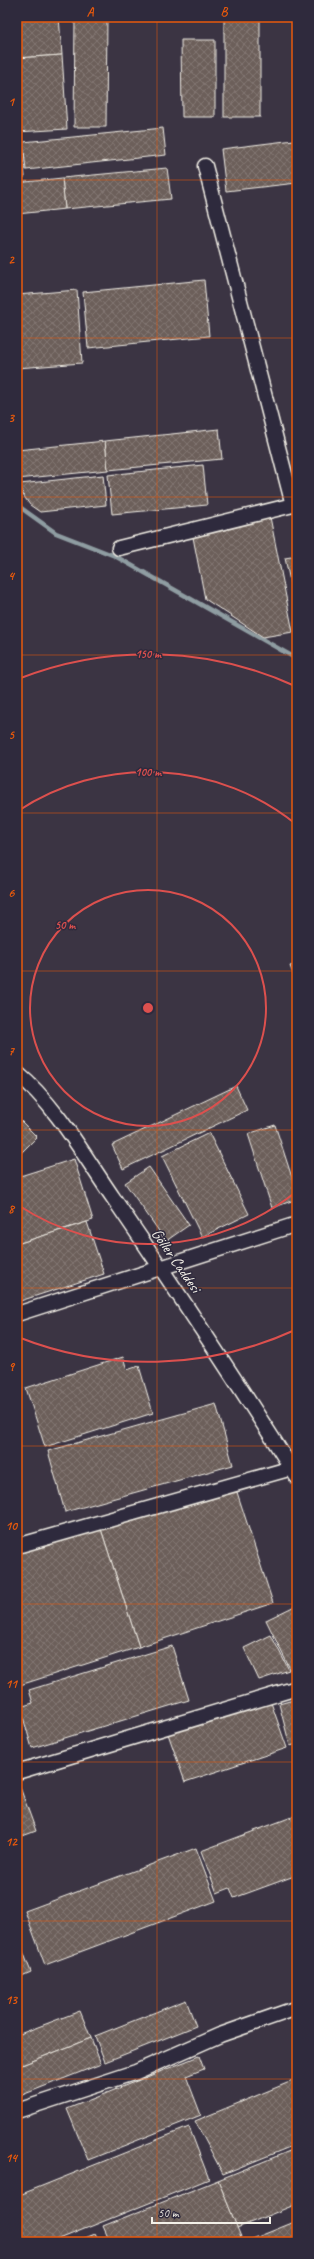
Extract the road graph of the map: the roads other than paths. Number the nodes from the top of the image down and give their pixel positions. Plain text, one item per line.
1 (206, 166) dead end
2 (295, 505) edge
3 (119, 548) dead end
4 (17, 1073) edge
5 (297, 1224) edge
6 (161, 1268) junction
7 (17, 1314) edge
8 (294, 1473) edge
9 (17, 1546) edge
10 (297, 1688) edge
11 (17, 1772) edge
12 (297, 2008) edge
13 (17, 2111) edge

1 - 2 street
2 - 3 street
4 - 6 street, Göller Caddesi
5 - 6 street
6 - 7 street
6 - 8 street, Göller Caddesi
8 - 9 street
10 - 11 street
12 - 13 street

